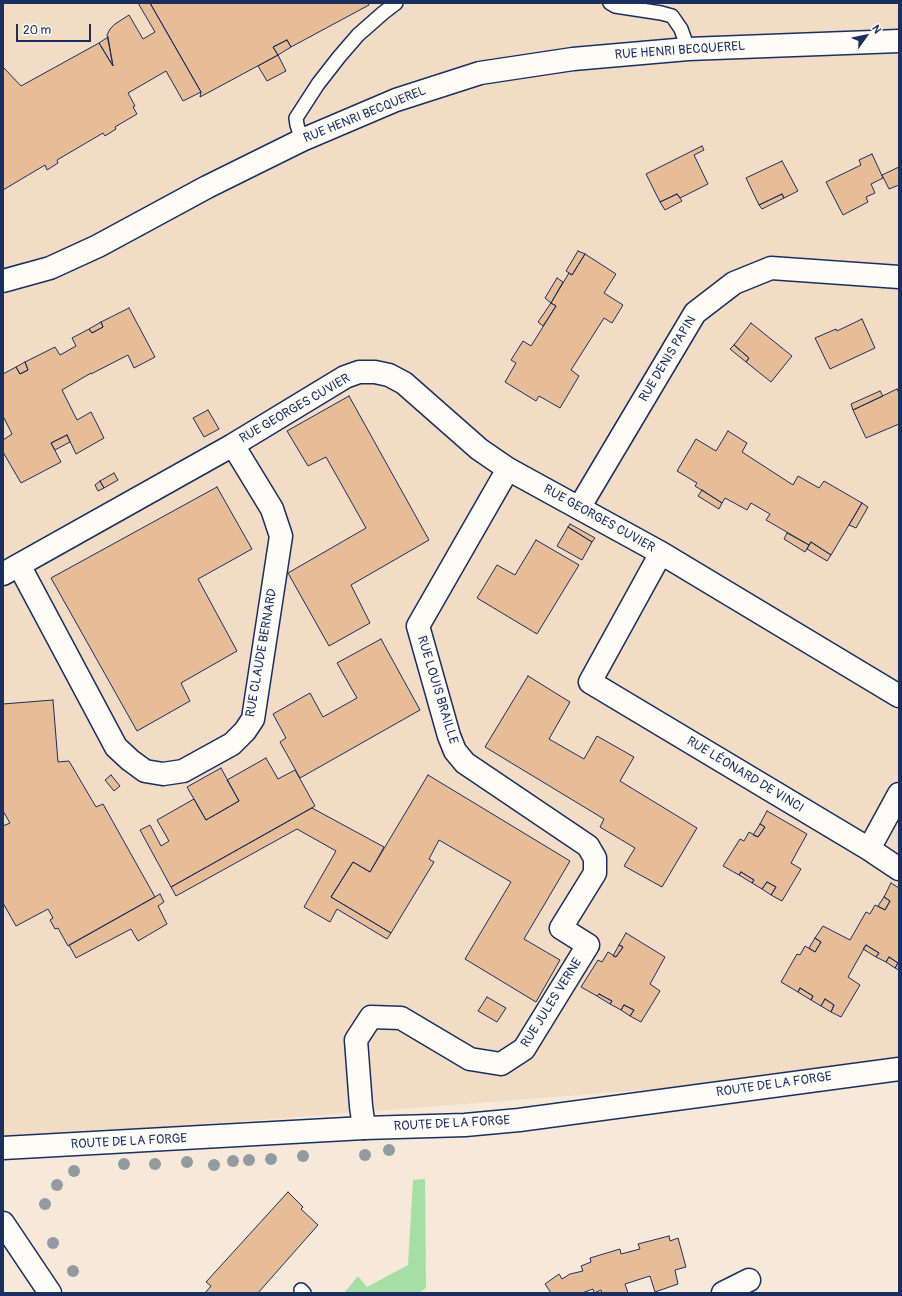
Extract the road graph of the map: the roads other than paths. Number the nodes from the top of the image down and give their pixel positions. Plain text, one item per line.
1 (396, 3) edge
2 (610, 3) edge
3 (899, 41) edge
4 (688, 49) junction
5 (302, 140) junction
6 (899, 277) edge
7 (3, 281) edge
8 (233, 445) junction
9 (508, 469) junction
10 (579, 508) junction
11 (661, 553) junction
12 (11, 570) edge
13 (590, 682) joint
14 (899, 696) edge
15 (899, 794) edge
16 (869, 849) junction
17 (899, 869) edge
18 (561, 928) joint
19 (899, 1069) edge
20 (364, 1128) junction
21 (3, 1148) edge
22 (3, 1222) edge
23 (749, 1280) dead end
24 (50, 1293) edge
25 (722, 1293) edge

1 - 5 lane
2 - 4 lane
3 - 4 street, RUE HENRI BECQUEREL
4 - 5 street, RUE HENRI BECQUEREL
5 - 7 street, RUE HENRI BECQUEREL
6 - 10 street, RUE DENIS PAPIN
8 - 9 street, RUE GEORGES CUVIER
8 - 12 street, RUE GEORGES CUVIER
8 - 12 street, RUE CLAUDE BERNARD
9 - 10 street, RUE GEORGES CUVIER
9 - 18 street, RUE LOUIS BRAILLE
10 - 11 street, RUE GEORGES CUVIER
11 - 13 street, RUE GEORGES CUVIER
11 - 14 street, RUE GEORGES CUVIER
13 - 16 street, RUE LÉONARD DE VINCI
15 - 16 street
16 - 17 street, RUE LÉONARD DE VINCI
18 - 20 street, RUE JULES VERNE
19 - 20 street, ROUTE DE LA FORGE
20 - 21 street, ROUTE DE LA FORGE
22 - 24 street
23 - 25 street

